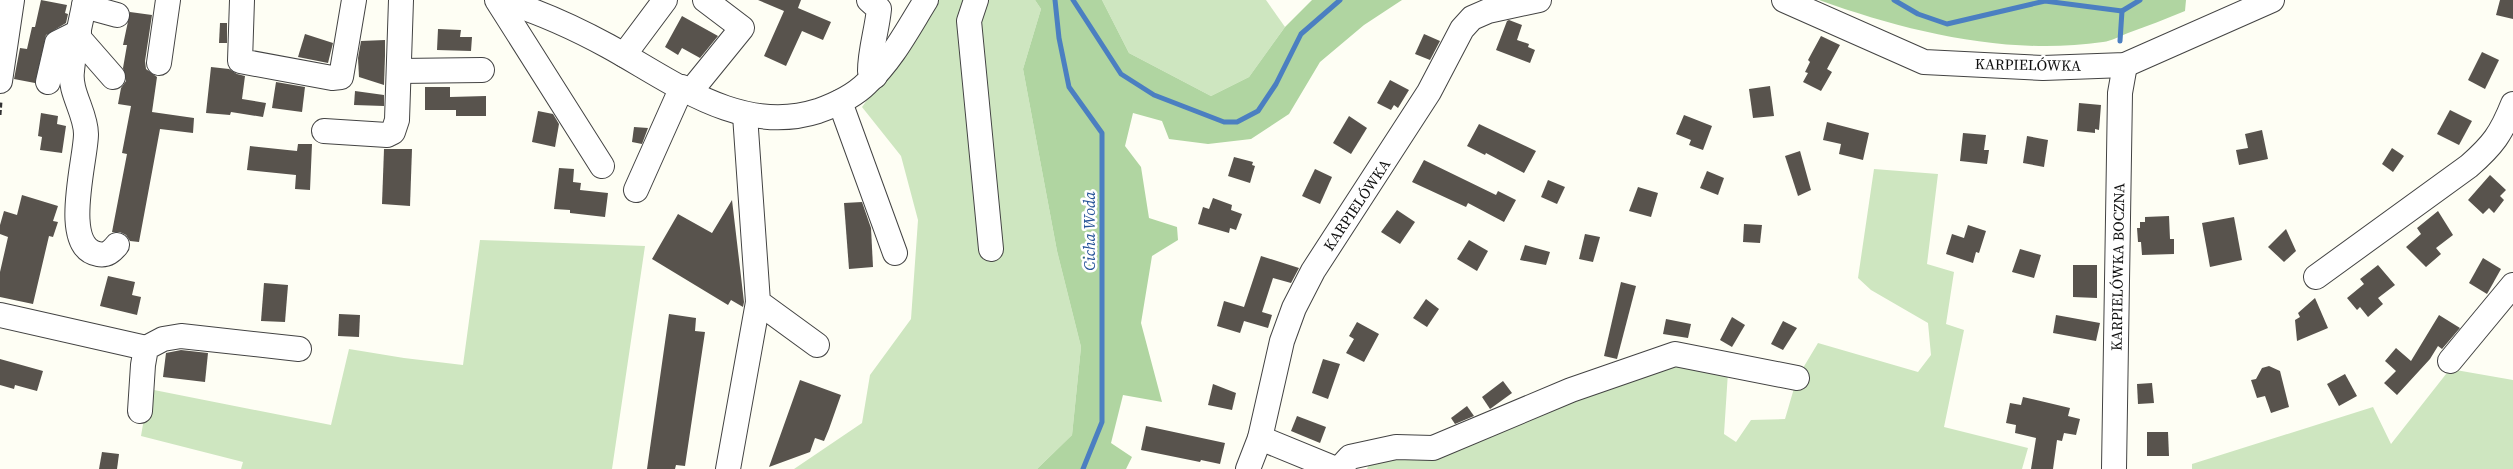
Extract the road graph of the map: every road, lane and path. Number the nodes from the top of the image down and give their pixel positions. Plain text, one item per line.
1 (12, 0) edge
2 (168, 0) edge
3 (242, 0) edge
4 (354, 0) edge
5 (402, 0) edge
6 (501, 0) edge
7 (665, 0) edge
8 (705, 0) edge
9 (869, 0) edge
10 (926, 0) edge
11 (976, 0) edge
12 (1539, 0) edge
13 (1784, 0) edge
14 (2261, 2) edge
15 (85, 3) edge
16 (543, 6) edge
17 (117, 15) dead end
18 (79, 34) junction
19 (624, 54) junction
20 (160, 63) dead end
21 (2125, 64) junction
22 (482, 70) dead end
23 (399, 71) junction
24 (875, 76) junction
25 (113, 78) dead end
26 (0, 81) edge
27 (48, 82) dead end
28 (686, 90) junction
29 (0, 101) edge
30 (840, 102) junction
31 (2513, 104) edge
32 (0, 115) edge
33 (745, 115) junction
34 (324, 131) dead end
35 (602, 166) dead end
36 (636, 190) dead end
37 (117, 245) dead end
38 (991, 249) dead end
39 (895, 252) dead end
40 (2316, 277) dead end
41 (2513, 285) edge
42 (758, 302) junction
43 (0, 314) edge
44 (817, 345) dead end
45 (146, 348) junction
46 (299, 349) dead end
47 (2450, 361) dead end
48 (1797, 378) dead end
49 (140, 412) dead end
50 (1260, 438) junction
51 (728, 469) edge
52 (1248, 469) edge
53 (1338, 469) edge
54 (2114, 469) edge

1 - 26 street
2 - 20 street
3 - 4 street
5 - 23 street
6 - 16 street
6 - 35 street
7 - 19 street
8 - 28 street
9 - 24 street
10 - 24 street
11 - 38 street
12 - 50 street, KARPIELÓWKA
13 - 21 street, KARPIELÓWKA
14 - 21 street, KARPIELÓWKA
15 - 17 street
15 - 18 street
16 - 19 street
18 - 25 street
18 - 27 street
18 - 37 street
19 - 28 street
21 - 54 street, KARPIELÓWKA BOCZNA
22 - 23 street
23 - 34 street
24 - 30 street
28 - 33 street
28 - 36 street
29 - 32 path
30 - 33 street
30 - 39 street
31 - 40 street
33 - 42 street
41 - 47 street
42 - 44 street
42 - 51 street
43 - 45 street
45 - 46 street
45 - 49 street
48 - 53 street
50 - 52 street, KARPIELÓWKA
50 - 53 street

